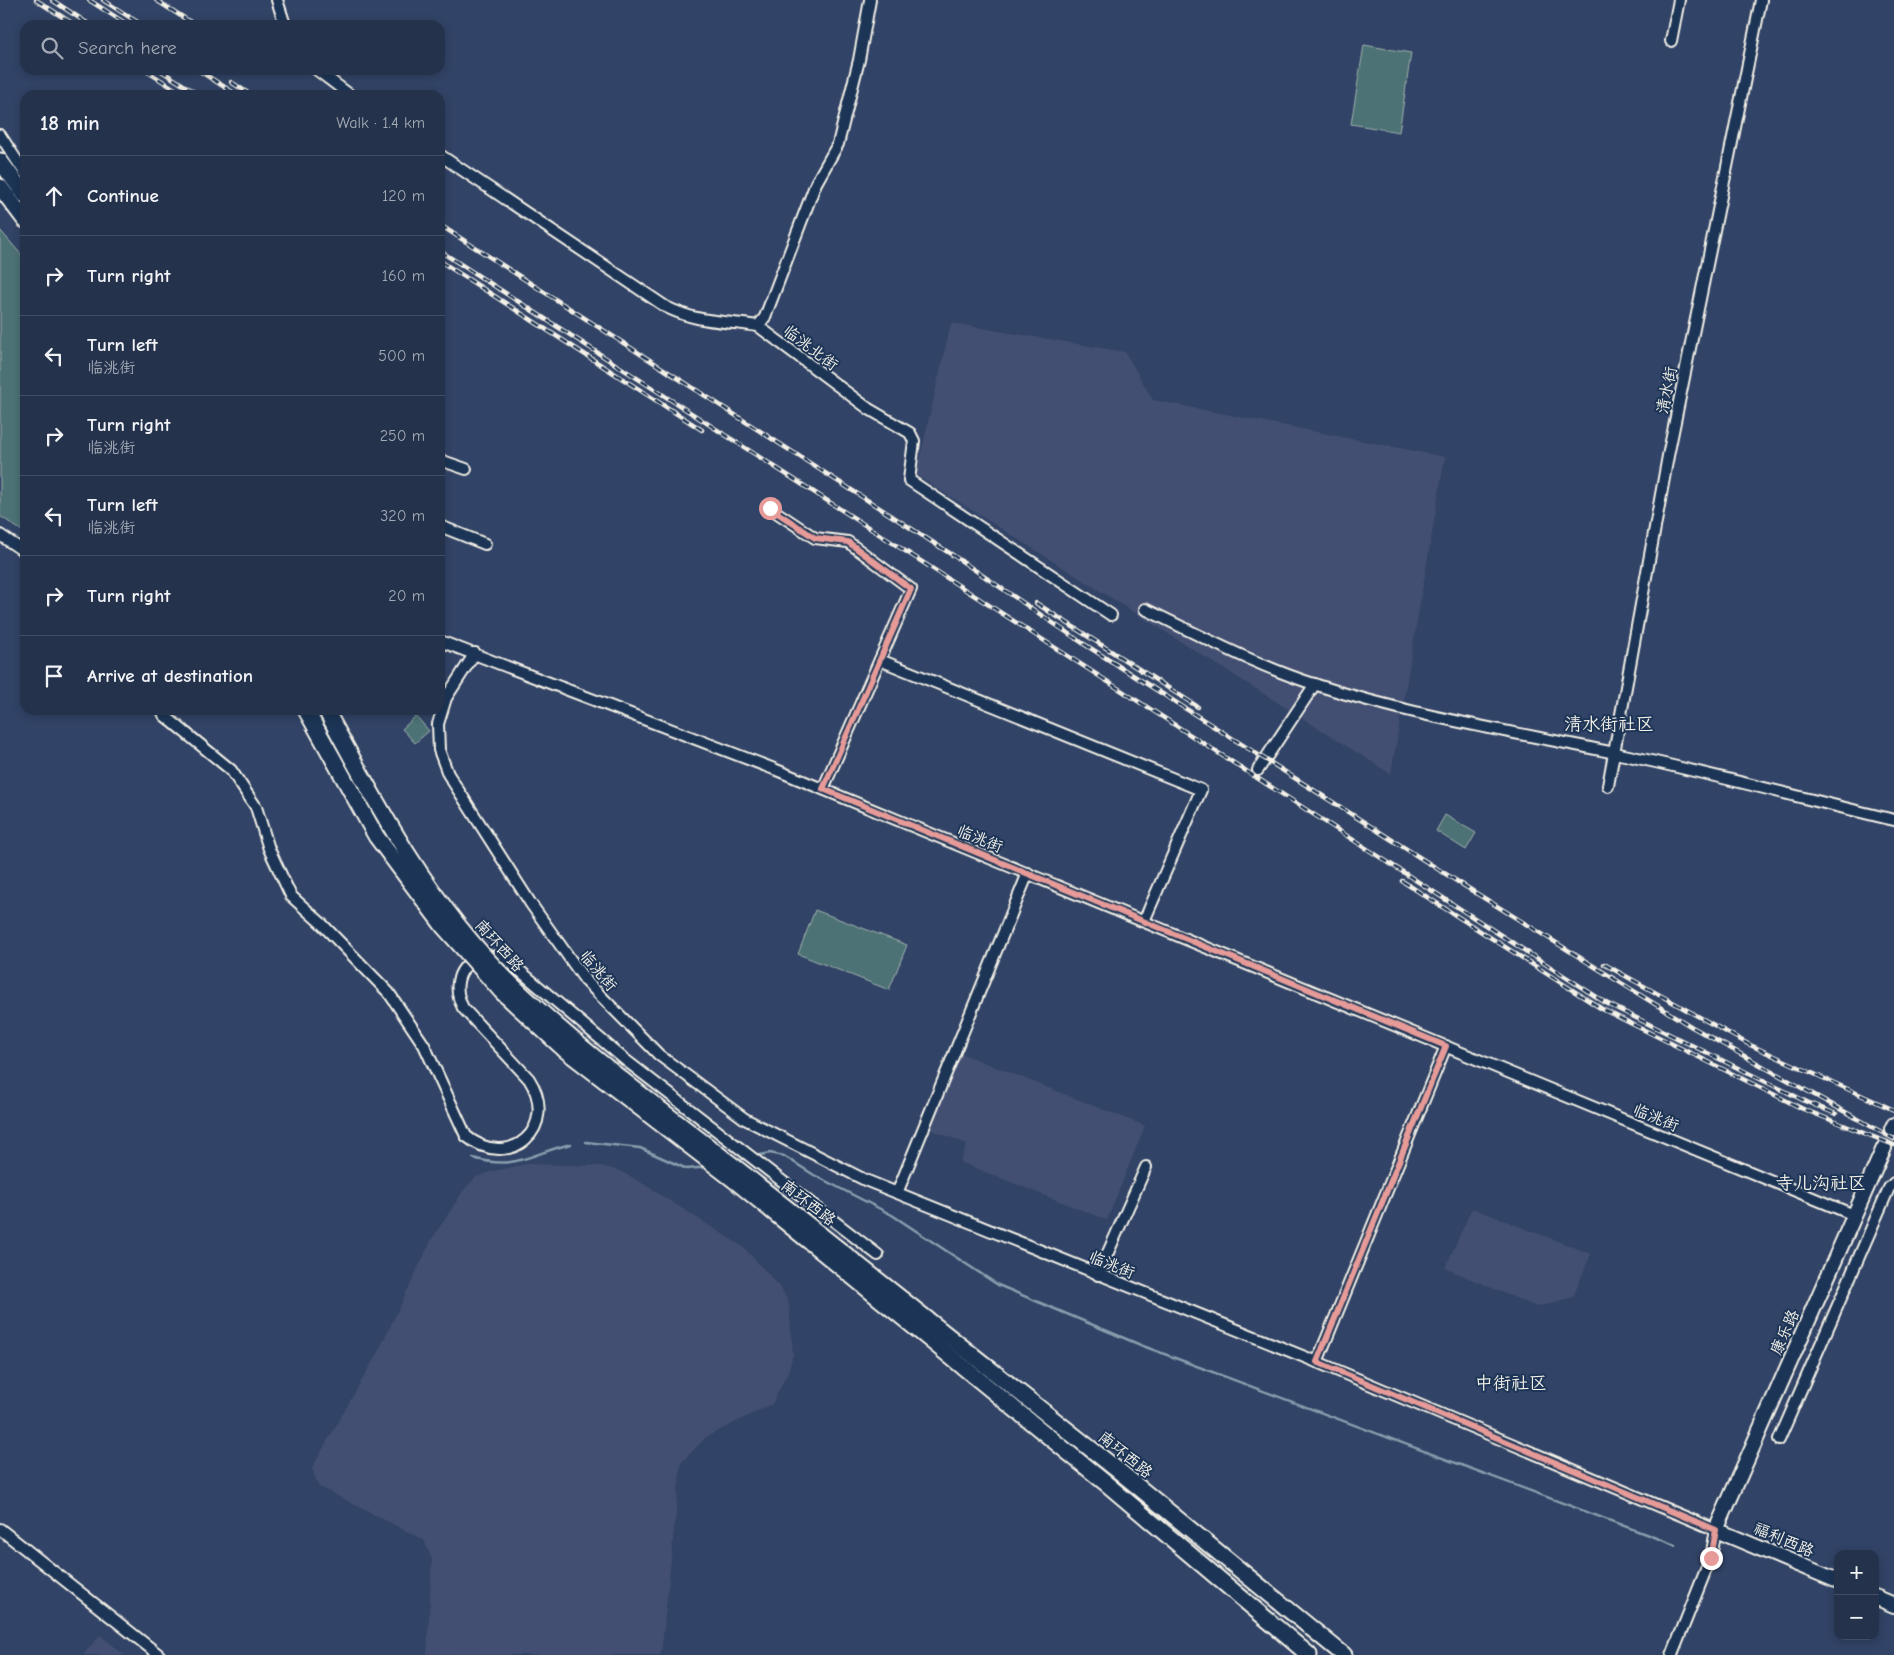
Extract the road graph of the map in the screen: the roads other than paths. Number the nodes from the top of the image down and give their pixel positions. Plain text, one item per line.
1 (277, 0) edge
2 (870, 0) edge
3 (1678, 0) edge
4 (1761, 0) edge
5 (283, 20) edge
6 (1671, 41) dead end
7 (324, 75) edge
8 (343, 90) edge
9 (0, 135) edge
10 (445, 158) edge
11 (20, 159) edge
12 (0, 161) edge
13 (0, 186) edge
14 (20, 188) edge
15 (20, 213) edge
16 (758, 326) junction
17 (445, 462) edge
18 (466, 469) dead end
19 (770, 508) dead end
20 (445, 528) edge
21 (0, 535) edge
22 (485, 544) dead end
23 (20, 549) edge
24 (1145, 609) dead end
25 (1111, 614) dead end
26 (445, 643) edge
27 (475, 653) junction
28 (880, 660) junction
29 (1315, 684) junction
30 (445, 701) edge
31 (164, 715) edge
32 (309, 715) edge
33 (329, 715) edge
34 (441, 715) edge
35 (1616, 753) junction
36 (1258, 770) dead end
37 (1608, 786) dead end
38 (823, 789) junction
39 (1894, 820) edge
40 (1028, 873) junction
41 (1144, 922) junction
42 (1446, 1046) junction
43 (1884, 1148) tunnel mouth
44 (1146, 1167) dead end
45 (740, 1177) junction
46 (1894, 1184) edge
47 (897, 1193) junction
48 (1854, 1215) junction
49 (878, 1255) dead end
50 (1098, 1275) junction
51 (1317, 1362) junction
52 (1779, 1440) dead end
53 (1120, 1472) junction
54 (1108, 1485) junction
55 (0, 1529) edge
56 (1716, 1530) junction
57 (1834, 1579) edge
58 (1879, 1599) edge
59 (1894, 1605) edge
60 (159, 1655) edge
61 (1309, 1655) edge
62 (1344, 1655) edge
63 (1672, 1655) edge

1 - 5 street
2 - 16 street
3 - 6 street
4 - 35 street, 清水街
7 - 8 street
9 - 11 street
10 - 16 street, 临洮北街
12 - 14 highway
13 - 15 highway
16 - 25 street, 临洮北街
17 - 18 street
19 - 28 street
20 - 22 street
21 - 23 street
24 - 29 street
26 - 27 street, 临洮街
27 - 30 street, 临洮街
27 - 38 street, 临洮街
28 - 38 street
28 - 41 street
29 - 35 street
29 - 36 street
31 - 49 street
32 - 45 highway, 南环西路, bridge
33 - 45 highway, 南环西路, bridge
34 - 47 street, 临洮街
35 - 37 street, 清水街
35 - 39 street
38 - 40 street, 临洮街
40 - 41 street, 临洮街
40 - 47 street
41 - 42 street, 临洮街
42 - 48 street, 临洮街
42 - 51 street
43 - 48 main road, 康乐路
44 - 50 street
45 - 53 highway, 南环西路
45 - 54 highway, 南环西路
46 - 52 street
47 - 50 street, 临洮街
48 - 56 main road, 康乐路
50 - 51 street, 临洮街
51 - 56 street, 临洮街
53 - 54 main road
53 - 62 highway, 南环西路
54 - 61 highway, 南环西路
55 - 60 street
56 - 57 main road, 福利西路
56 - 63 street
58 - 59 main road

